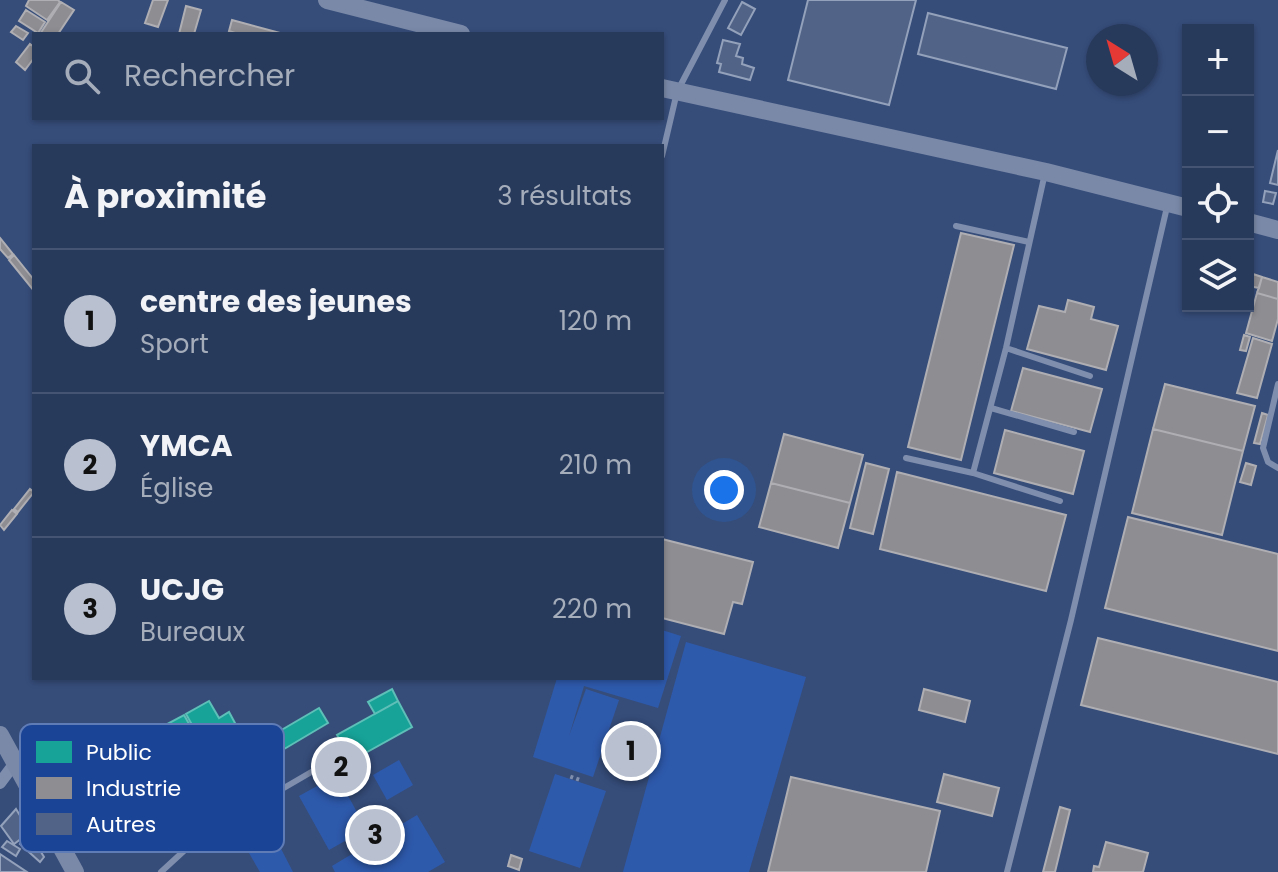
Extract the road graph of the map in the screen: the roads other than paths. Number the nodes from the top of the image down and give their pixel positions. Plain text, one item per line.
1 (327, 0) edge
2 (725, 0) edge
3 (364, 4) edge
4 (455, 32) edge
5 (669, 90) edge
6 (663, 144) edge
7 (1046, 172) junction
8 (1167, 204) junction
9 (1182, 207) edge
10 (1254, 224) edge
11 (956, 226) dead end
12 (1278, 230) edge
13 (1029, 242) junction
14 (1006, 348) junction
15 (1090, 376) dead end
16 (1278, 384) edge
17 (991, 408) junction
18 (1074, 432) dead end
19 (906, 458) dead end
20 (1278, 468) edge
21 (973, 473) junction
22 (1060, 501) dead end
23 (0, 735) edge
24 (325, 761) dead end
25 (15, 763) junction
26 (20, 772) edge
27 (0, 783) edge
28 (284, 789) edge
29 (64, 852) edge
30 (183, 852) edge
31 (75, 872) edge
32 (161, 872) edge
33 (1007, 872) edge

1 - 3 main road
2 - 5 lane
3 - 4 main road
5 - 6 lane
5 - 7 main road
7 - 8 main road
7 - 13 lane
8 - 9 main road
8 - 33 lane
10 - 12 main road
11 - 13 lane
13 - 14 lane
14 - 15 lane
14 - 17 lane
16 - 20 lane
17 - 18 lane
17 - 21 lane
19 - 21 lane
21 - 22 lane
23 - 25 main road
24 - 28 lane
25 - 26 main road
25 - 27 street
29 - 31 main road
30 - 32 lane

